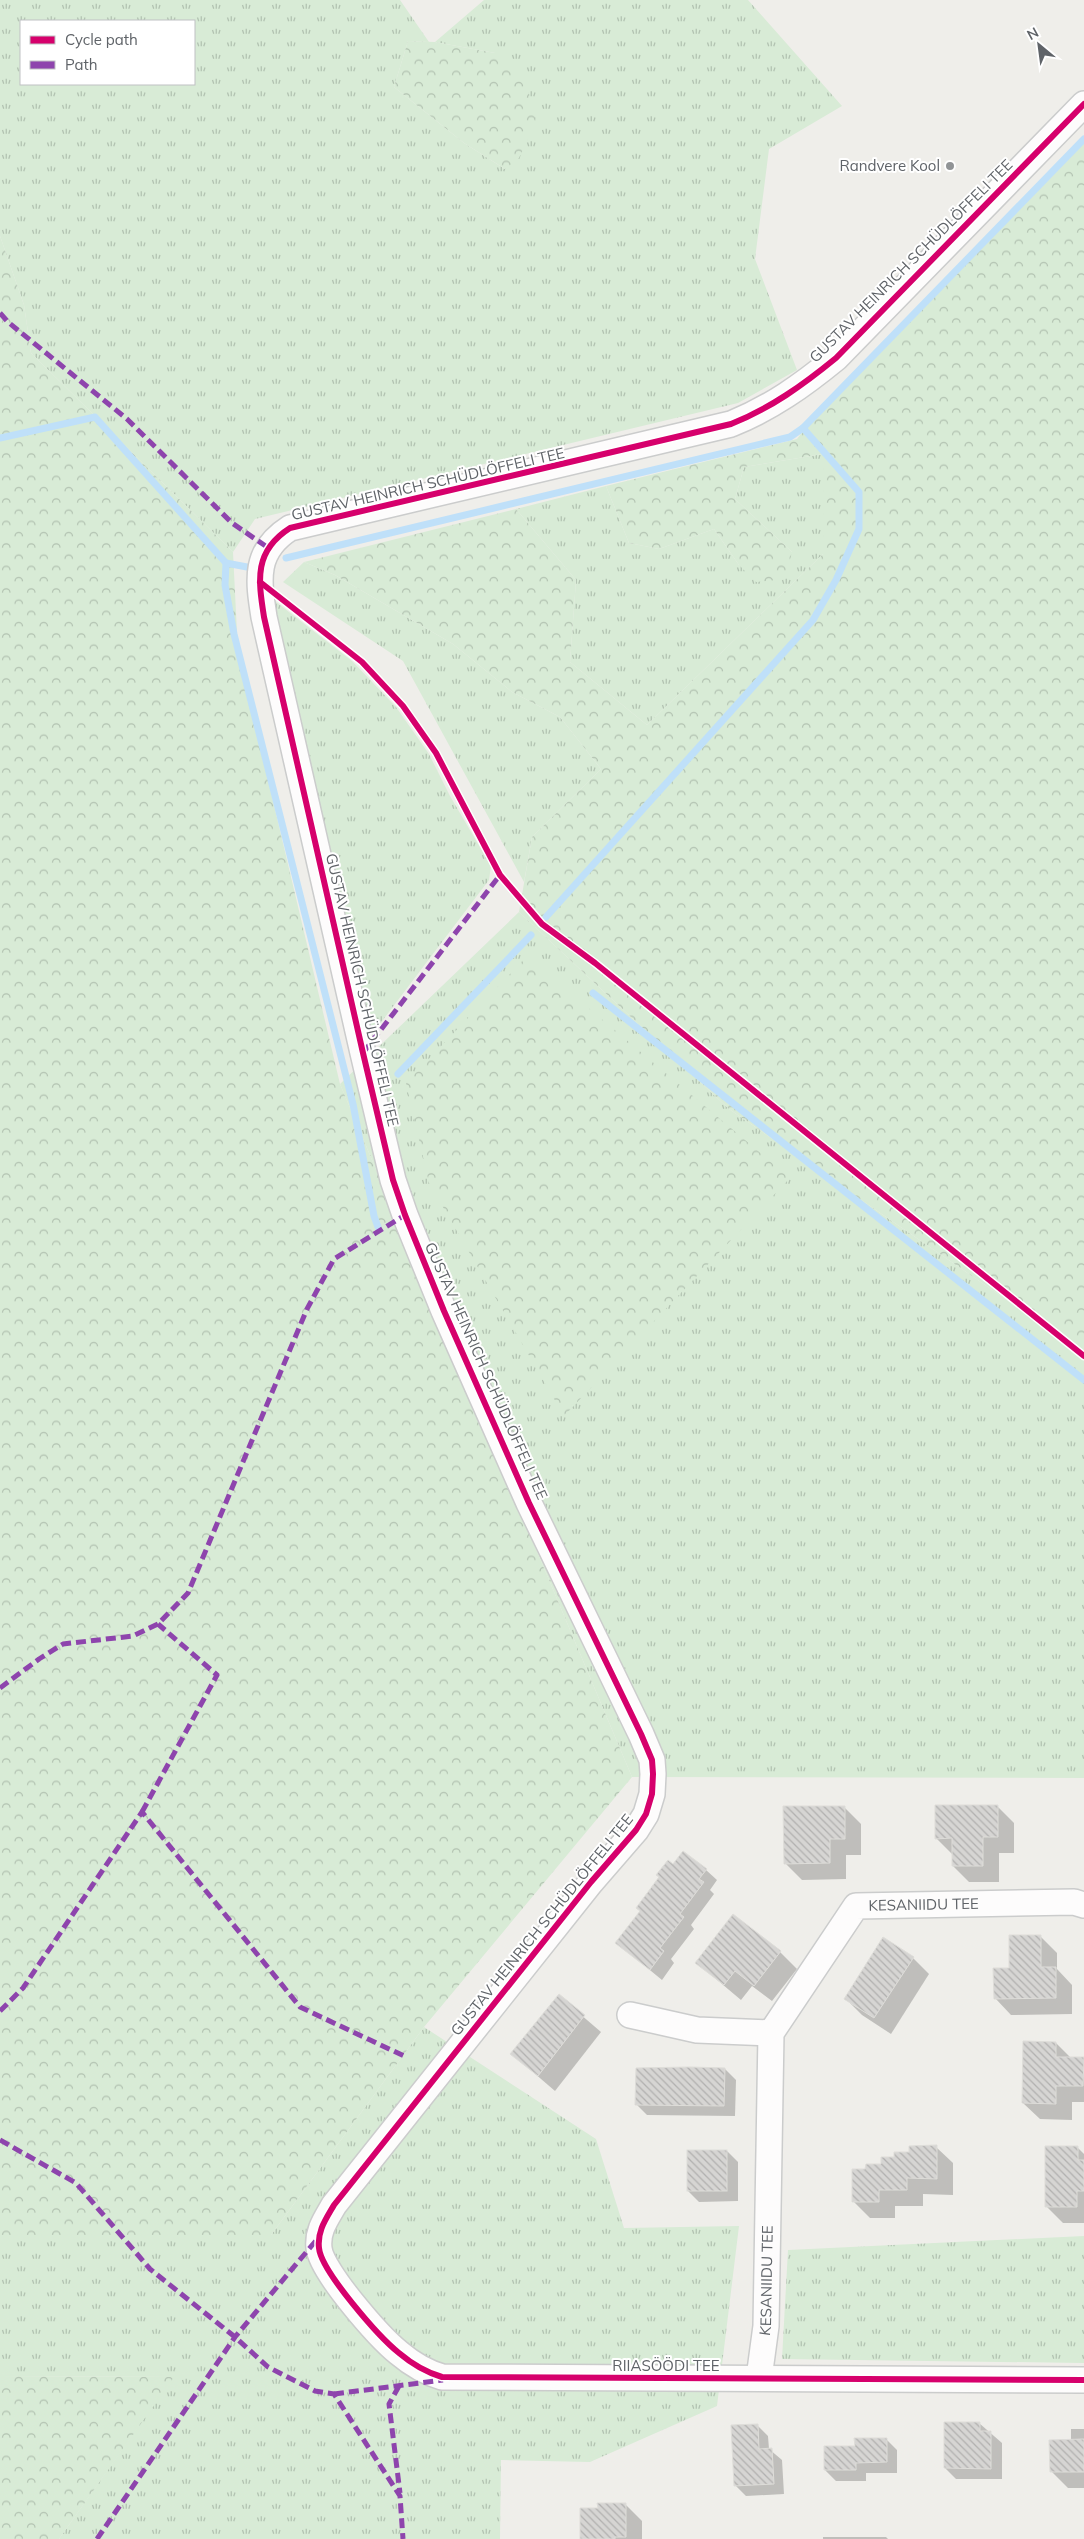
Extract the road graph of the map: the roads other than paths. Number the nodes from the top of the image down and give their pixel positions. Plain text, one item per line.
1 (1084, 104) edge
2 (1084, 1905) edge
3 (630, 2015) dead end
4 (771, 2033) junction
5 (320, 2237) joint
6 (759, 2378) junction
7 (1084, 2380) edge

1 - 5 street, GUSTAV HEINRICH SCHÜDLÖFFELI TEE
2 - 4 street, KESANIIDU TEE
3 - 4 street
4 - 6 street, KESANIIDU TEE
5 - 6 street, RIIASÖÖDI TEE
6 - 7 street, RIIASÖÖDI TEE

